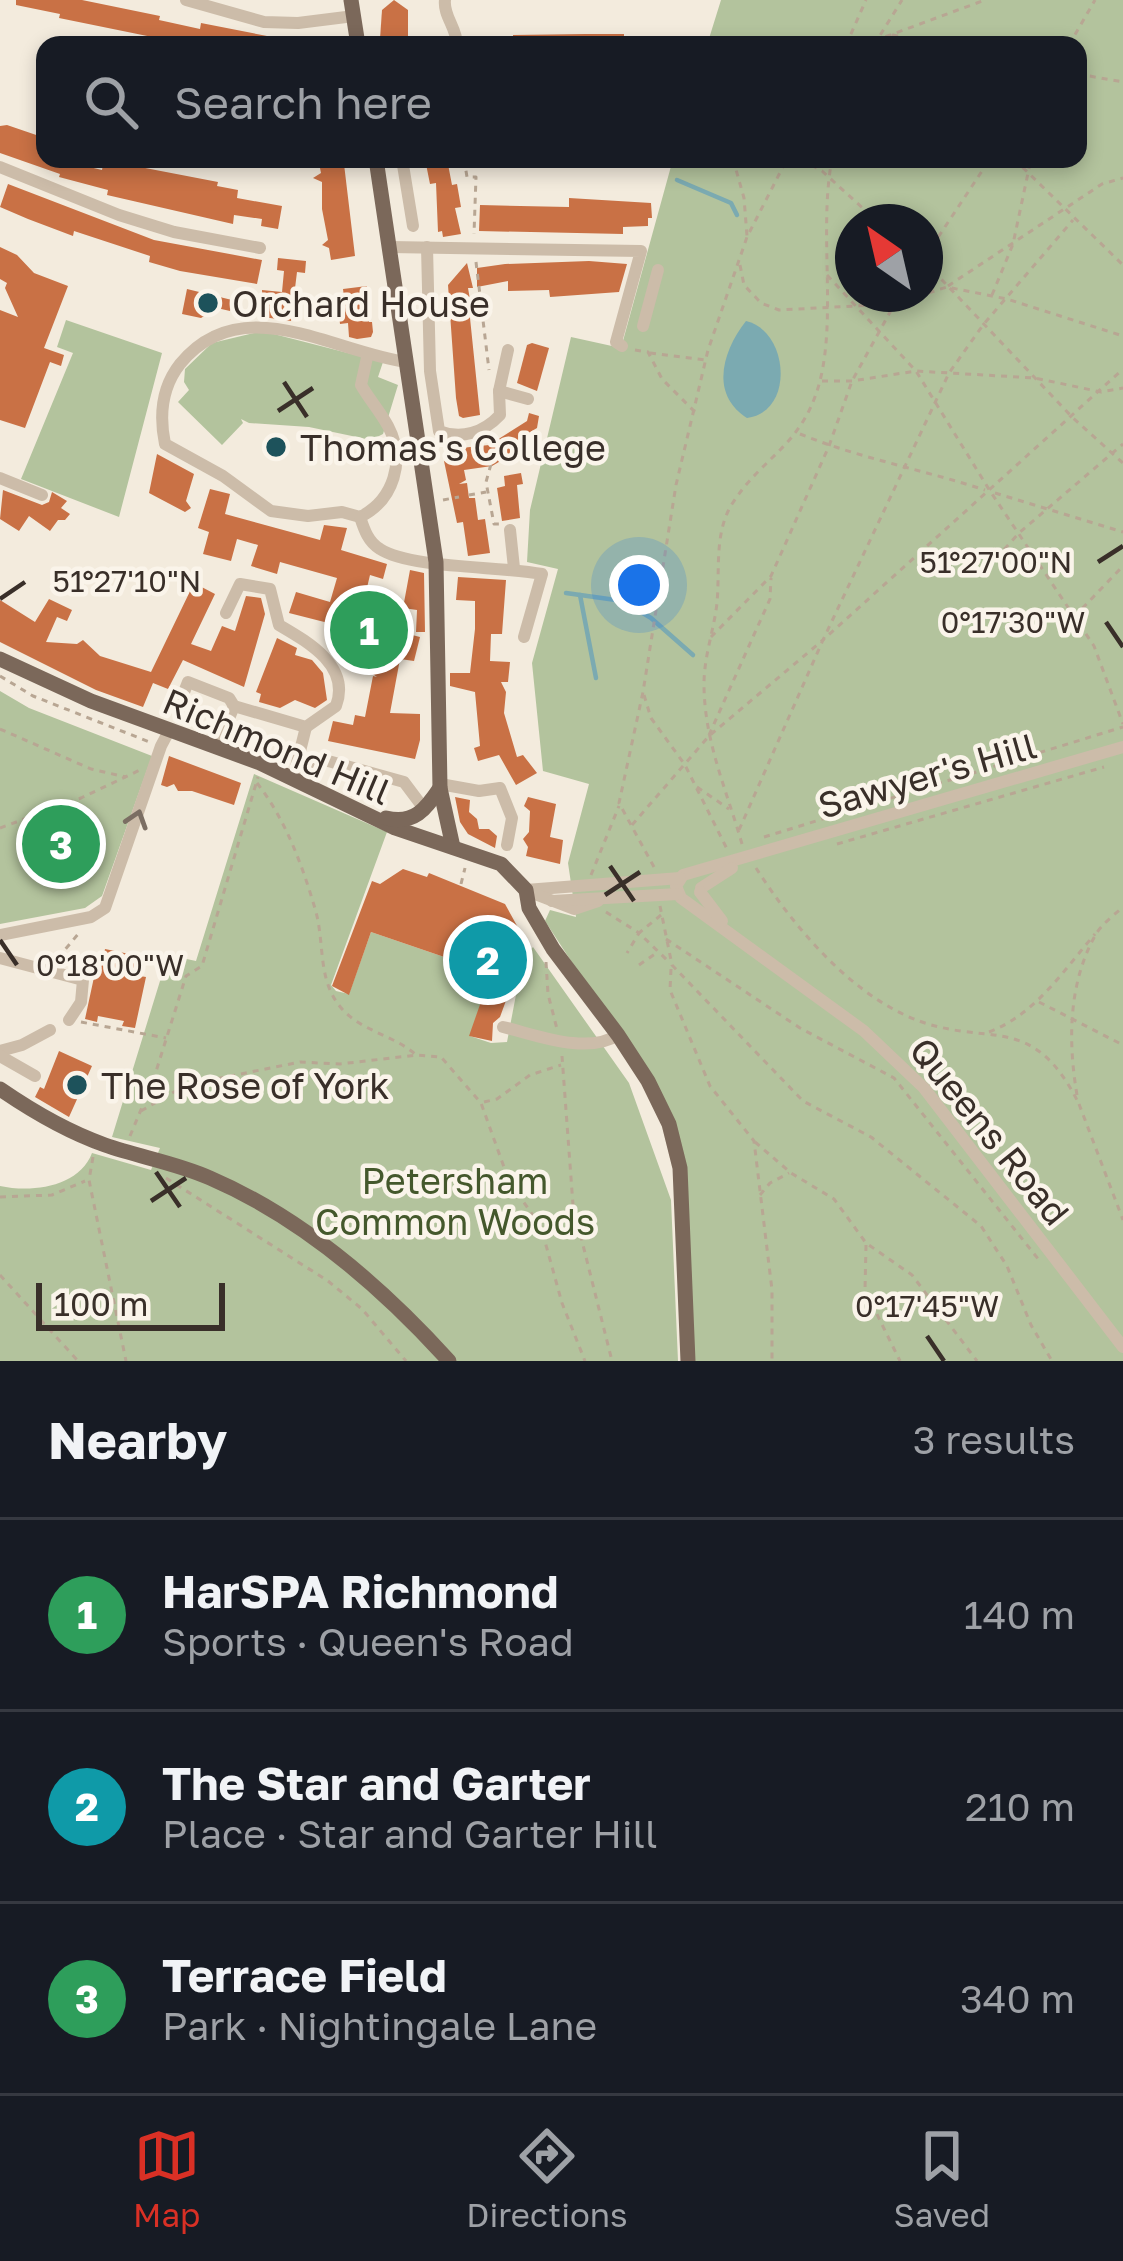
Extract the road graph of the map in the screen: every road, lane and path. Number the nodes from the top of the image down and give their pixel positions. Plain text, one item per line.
1 (186, 0) edge
2 (445, 0) edge
3 (866, 0) edge
4 (902, 0) edge
5 (985, 0) edge
6 (1095, 0) edge
7 (352, 8) edge
8 (892, 35) joint
9 (457, 36) edge
10 (850, 36) edge
11 (879, 36) edge
12 (896, 36) edge
13 (1074, 36) edge
14 (1087, 76) edge
15 (1123, 82) edge
16 (0, 167) edge
17 (377, 168) edge
18 (403, 168) edge
19 (466, 168) edge
20 (736, 168) edge
21 (783, 168) edge
22 (817, 168) edge
23 (830, 168) edge
24 (984, 168) edge
25 (1023, 168) edge
26 (1030, 168) edge
27 (1030, 174) junction
28 (1123, 178) edge
29 (828, 180) junction
30 (857, 204) edge
31 (1062, 209) junction
32 (1073, 220) junction
33 (412, 226) dead end
34 (943, 232) edge
35 (747, 237) junction
36 (1013, 244) junction
37 (389, 247) junction
38 (427, 247) junction
39 (260, 248) dead end
40 (474, 249) junction
41 (739, 263) junction
42 (1123, 266) edge
43 (658, 270) dead end
44 (826, 273) junction
45 (835, 282) edge
46 (943, 282) edge
47 (947, 287) junction
48 (943, 288) edge
49 (992, 296) junction
50 (1007, 299) junction
51 (835, 307) edge
52 (824, 308) junction
53 (864, 312) edge
54 (889, 312) edge
55 (622, 320) junction
56 (983, 325) junction
57 (880, 329) junction
58 (1123, 336) edge
59 (622, 346) joint
60 (508, 350) dead end
61 (648, 352) junction
62 (368, 353) junction
63 (706, 360) junction
64 (406, 362) junction
65 (1123, 369) edge
66 (916, 371) junction
67 (949, 373) junction
68 (1035, 378) junction
69 (820, 382) junction
70 (852, 382) junction
71 (499, 387) junction
72 (1123, 388) edge
73 (1101, 392) junction
74 (527, 399) dead end
75 (933, 403) junction
76 (695, 412) junction
77 (1073, 418) junction
78 (798, 434) junction
79 (1123, 444) edge
80 (829, 446) junction
81 (488, 453) dead end
82 (1112, 454) junction
83 (1123, 463) edge
84 (905, 464) junction
85 (0, 478) edge
86 (990, 491) junction
87 (488, 492) junction
88 (42, 495) dead end
89 (469, 495) dead end
90 (459, 497) dead end
91 (428, 502) junction
92 (1045, 511) junction
93 (360, 517) junction
94 (510, 530) joint
95 (1123, 532) edge
96 (1019, 533) junction
97 (436, 562) junction
98 (1123, 566) edge
99 (514, 568) junction
100 (771, 576) junction
101 (980, 576) dead end
102 (226, 613) dead end
103 (1074, 616) junction
104 (524, 637) dead end
105 (710, 638) junction
106 (823, 640) junction
107 (0, 659) edge
108 (0, 676) edge
109 (643, 692) junction
110 (179, 705) dead end
111 (234, 706) junction
112 (1123, 726) edge
113 (306, 727) junction
114 (0, 728) edge
115 (709, 736) junction
116 (165, 738) junction
117 (1123, 747) edge
118 (217, 748) junction
119 (260, 764) junction
120 (685, 765) junction
121 (154, 767) junction
122 (1104, 767) dead end
123 (126, 777) junction
124 (301, 782) junction
125 (256, 783) junction
126 (440, 786) junction
127 (696, 786) junction
128 (619, 803) junction
129 (424, 810) junction
130 (730, 810) junction
131 (371, 814) junction
132 (630, 826) junction
133 (0, 828) edge
134 (738, 832) junction
135 (759, 839) dead end
136 (507, 844) dead end
137 (837, 844) dead end
138 (453, 847) junction
139 (745, 851) junction
140 (466, 867) dead end
141 (656, 872) dead end
142 (593, 883) dead end
143 (461, 884) dead end
144 (690, 888) junction
145 (526, 890) junction
146 (658, 897) junction
147 (607, 904) junction
148 (1123, 907) edge
149 (662, 915) junction
150 (91, 917) junction
151 (1097, 932) junction
152 (639, 933) junction
153 (0, 934) edge
154 (664, 938) junction
155 (659, 952) junction
156 (627, 953) dead end
157 (546, 954) dead end
158 (0, 958) edge
159 (639, 964) dead end
160 (672, 965) junction
161 (49, 969) junction
162 (1038, 1001) junction
163 (1071, 1016) junction
164 (69, 1020) joint
165 (503, 1027) dead end
166 (988, 1033) junction
167 (618, 1035) junction
168 (51, 1036) dead end
169 (168, 1038) junction
170 (560, 1041) junction
171 (1123, 1045) edge
172 (0, 1053) edge
173 (416, 1055) junction
174 (562, 1065) junction
175 (35, 1076) dead end
176 (0, 1089) edge
177 (481, 1102) junction
178 (1078, 1102) junction
179 (138, 1114) junction
180 (754, 1141) junction
181 (96, 1151) dead end
182 (126, 1152) junction
183 (791, 1173) junction
184 (159, 1174) dead end
185 (89, 1180) junction
186 (0, 1196) edge
187 (760, 1196) junction
188 (1123, 1220) edge
189 (866, 1244) junction
190 (1043, 1264) dead end
191 (0, 1275) edge
192 (1123, 1347) edge
193 (78, 1361) edge
194 (126, 1361) edge
195 (406, 1361) edge
196 (449, 1361) edge
197 (585, 1361) edge
198 (612, 1361) edge
199 (688, 1361) edge
200 (772, 1361) edge
201 (900, 1361) edge
202 (977, 1361) edge
203 (1052, 1361) edge

1 - 7 street
2 - 9 street
3 - 10 path
4 - 11 path
5 - 8 path
6 - 13 path
8 - 12 path
14 - 15 path
16 - 39 street
17 - 37 main road
18 - 33 street
19 - 40 path
20 - 35 path
21 - 35 path
22 - 29 path
23 - 29 path
24 - 34 path
25 - 27 path
26 - 27 path
27 - 31 path
27 - 36 path
28 - 31 path
29 - 30 path
29 - 44 path
31 - 32 path
31 - 36 path
32 - 42 path
32 - 50 path
35 - 41 path
36 - 47 path
36 - 49 path
37 - 38 street
37 - 64 main road
38 - 40 street
38 - 71 street
40 - 55 street
40 - 71 path
41 - 52 path
41 - 63 path
43 - 55 street
44 - 45 path
44 - 52 path
46 - 47 path
47 - 48 path
47 - 49 path
47 - 56 path
49 - 50 path
50 - 56 path
50 - 58 path
51 - 52 path
52 - 69 path
53 - 57 path
54 - 57 path
55 - 59 street
56 - 67 path
56 - 68 path
57 - 66 path
57 - 70 path
59 - 61 path
60 - 71 street
61 - 63 path
61 - 76 path
62 - 64 street
62 - 93 street
62 - 93 street
63 - 76 path
64 - 91 main road
65 - 73 path
66 - 67 path
66 - 70 path
66 - 75 path
67 - 68 path
67 - 75 path
68 - 73 path
68 - 77 path
69 - 70 path
69 - 78 path
70 - 80 path
71 - 74 street
72 - 73 path
73 - 77 path
75 - 84 path
75 - 86 path
76 - 109 path
77 - 82 path
77 - 86 path
78 - 80 path
78 - 105 path
79 - 82 path
80 - 84 path
80 - 100 path
81 - 87 path
82 - 83 path
82 - 92 path
84 - 86 path
84 - 106 path
85 - 88 street
86 - 92 path
86 - 96 path
86 - 106 path
87 - 89 path
87 - 94 path
90 - 91 path
91 - 97 main road
92 - 95 path
92 - 96 path
93 - 97 street
94 - 99 street
96 - 101 path
96 - 103 path
97 - 99 street
97 - 126 main road
98 - 103 path
99 - 104 street
100 - 105 path
100 - 115 path
102 - 113 street
103 - 112 path
105 - 115 path
106 - 115 path
106 - 134 path
107 - 116 main road, Richmond Hill
108 - 116 path
109 - 120 path
109 - 128 path
110 - 111 street
111 - 113 street
111 - 118 street
112 - 135 path
113 - 124 street
114 - 123 path
115 - 120 path
115 - 130 path
116 - 118 main road, Richmond Hill
116 - 121 street
117 - 139 street, Sawyer's Hill
118 - 119 main road, Richmond Hill
119 - 124 main road, Richmond Hill
119 - 125 path
120 - 127 path
120 - 132 path
121 - 123 path
150 -> 121 street
122 - 137 path
123 - 133 path
124 - 129 street
124 - 131 main road, Richmond Hill
125 - 169 path
125 - 173 path
126 - 129 main road
126 - 136 street
126 - 138 main road
127 - 130 path
127 - 139 path
128 - 132 path
128 - 142 path
129 - 131 main road
130 - 134 path
131 - 138 main road, Richmond Hill
132 - 141 path
134 - 139 path
138 - 145 main road, Richmond Hill
139 - 144 street, Sawyer's Hill
139 - 166 path
140 - 143 path
144 - 145 street, Sawyer's Hill
144 - 146 street, Sawyer's Hill
144 - 192 street, Queens Road
145 - 147 street, Sawyer's Hill
145 - 167 main road
146 - 147 street, Sawyer's Hill
146 - 149 path
147 - 152 path
148 - 151 path
149 - 152 path
149 - 154 path
150 - 153 street
150 - 161 path
151 - 162 path
151 - 163 path
152 - 155 path
152 - 156 path
154 - 160 path
154 - 190 path
155 - 159 path
155 - 160 path
157 - 170 path
158 - 161 street
160 - 180 path
160 - 203 path
161 - 164 street
162 - 163 path
162 - 166 path
163 - 171 path
163 - 178 path
164 - 169 path
165 - 170 street
166 - 178 path
167 - 170 street
167 - 199 main road
168 - 172 street
169 - 179 path
170 - 174 path
172 - 175 street
173 - 177 path
173 - 179 path
174 - 177 path
174 - 198 path
176 - 182 main road
177 - 197 path
178 - 188 path
179 - 182 path
180 - 183 path
180 - 187 path
181 - 185 path
182 - 196 main road
183 - 187 path
183 - 189 path
184 - 195 path
185 - 186 path
185 - 194 path
187 - 200 path
189 - 201 path
189 - 202 path
191 - 193 path

